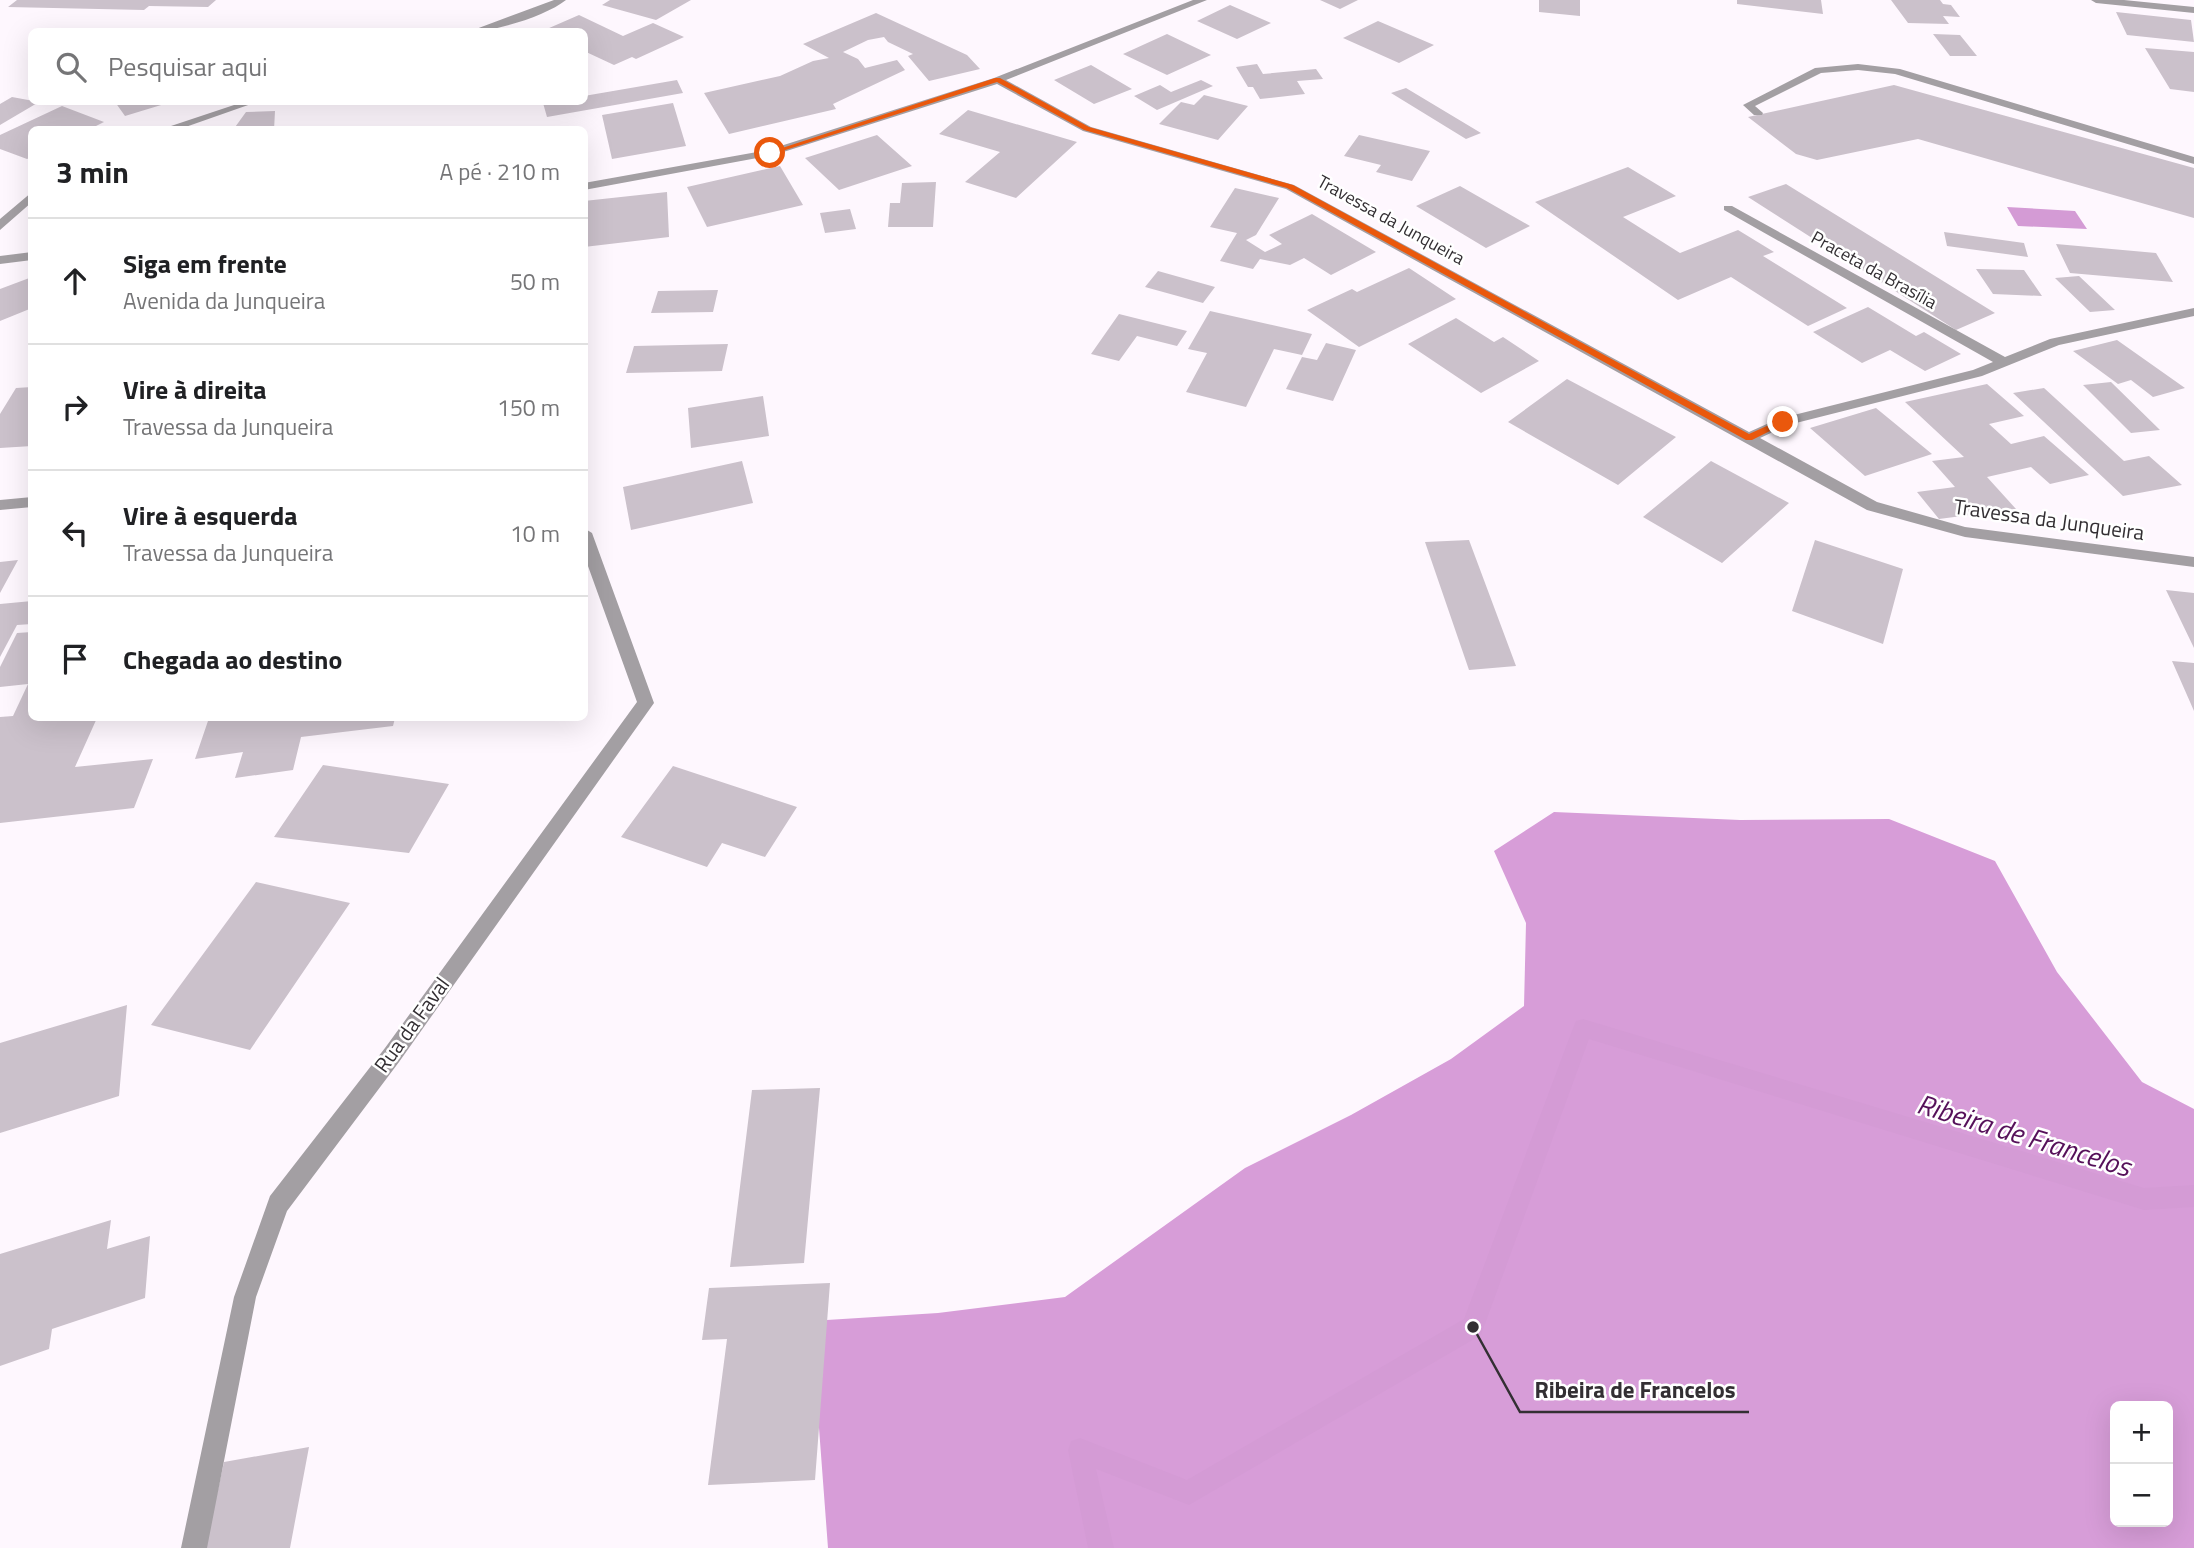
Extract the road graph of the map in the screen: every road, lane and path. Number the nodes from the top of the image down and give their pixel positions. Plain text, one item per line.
1 (561, 0) edge
2 (1202, 0) edge
3 (2096, 0) edge
4 (2194, 10) edge
5 (485, 28) edge
6 (998, 80) junction
7 (243, 105) edge
8 (1758, 113) dead end
9 (177, 126) edge
10 (2194, 161) edge
11 (588, 186) edge
12 (28, 199) edge
13 (1728, 208) dead end
14 (0, 226) edge
15 (28, 256) edge
16 (0, 260) edge
17 (2194, 312) edge
18 (2004, 362) junction
19 (1749, 438) junction
20 (28, 502) edge
21 (0, 505) edge
22 (588, 544) edge
23 (2194, 562) edge
24 (194, 1548) edge

1 - 5 street
2 - 6 street
3 - 4 street
6 - 11 street
6 - 19 street, Travessa da Junqueira
7 - 9 street
8 - 10 street
12 - 14 street
13 - 18 street, Praceta da Brasília
15 - 16 street
17 - 18 street
18 - 19 street
19 - 23 street, Travessa da Junqueira
20 - 21 street
22 - 24 street, Rua da Faval

